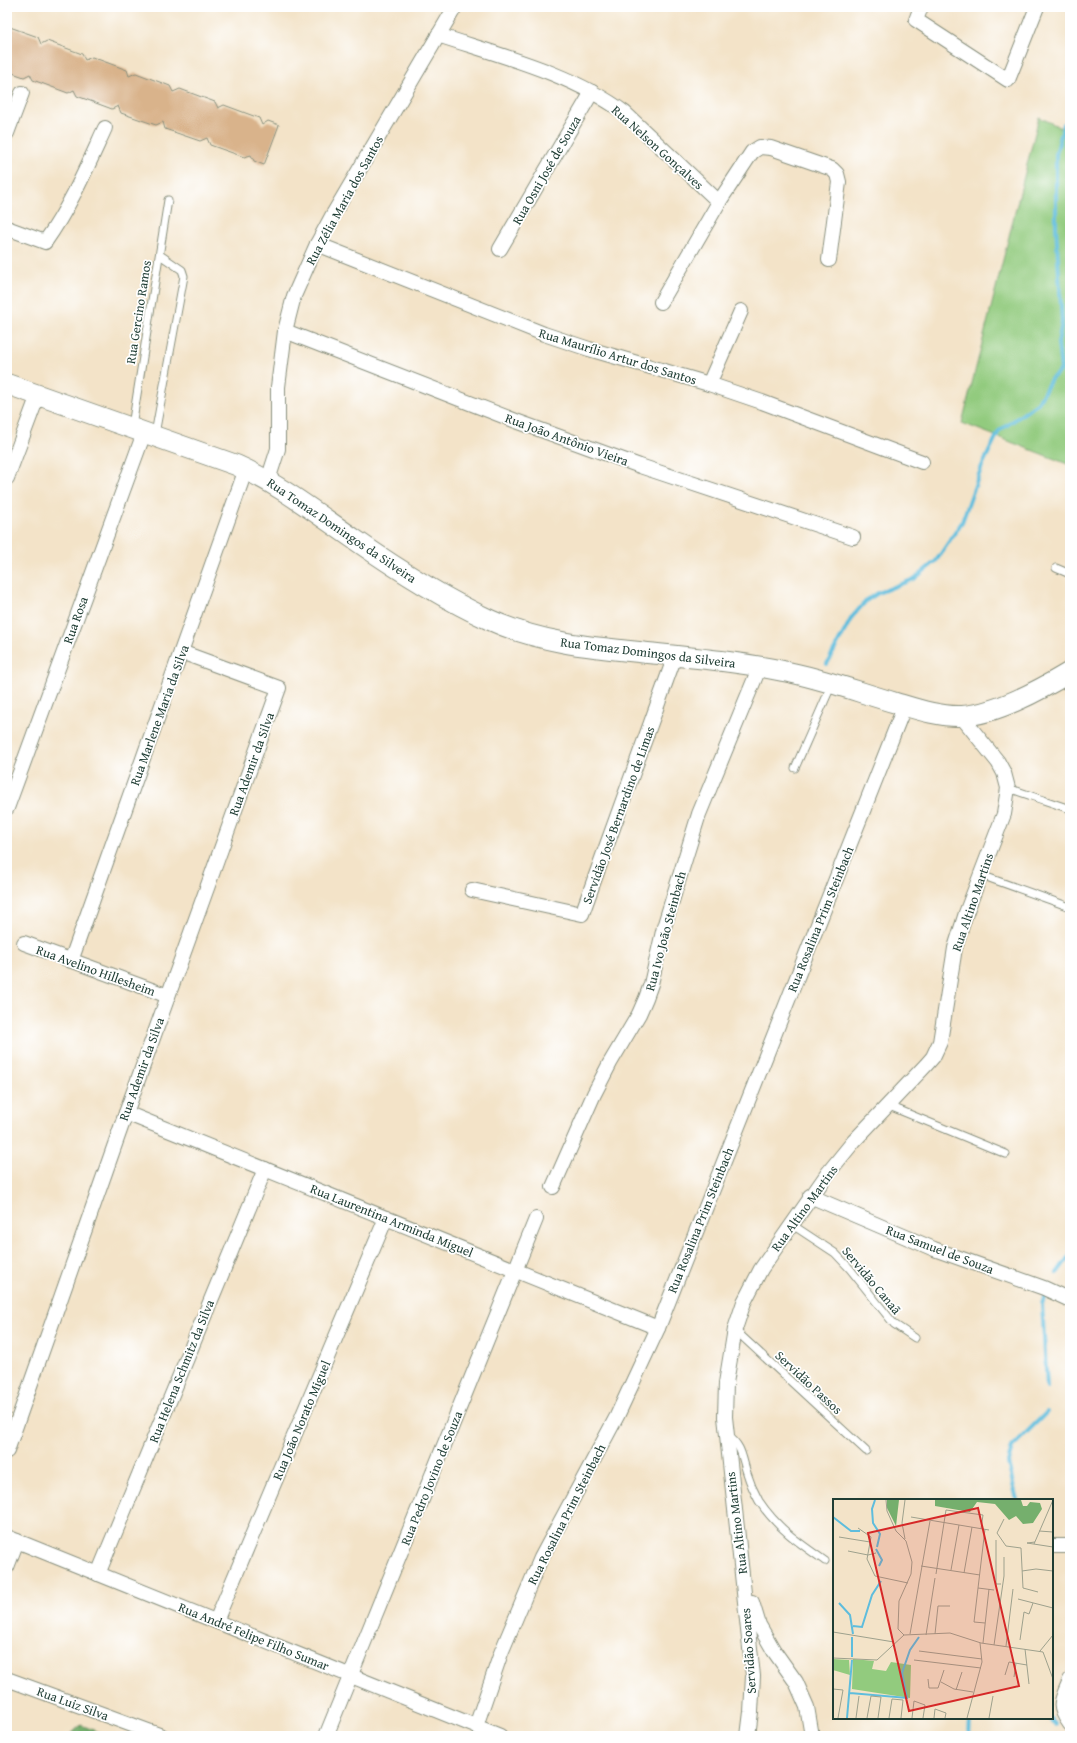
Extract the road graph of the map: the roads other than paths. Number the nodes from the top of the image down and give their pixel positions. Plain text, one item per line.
1 (455, 7) edge
2 (921, 7) edge
3 (1037, 7) edge
4 (438, 35) junction
5 (592, 92) junction
6 (22, 93) dead end
7 (105, 128) dead end
8 (7, 133) edge
9 (168, 200) dead end
10 (719, 202) junction
11 (7, 228) edge
12 (317, 244) junction
13 (500, 249) dead end
14 (160, 255) junction
15 (829, 260) dead end
16 (661, 302) dead end
17 (741, 311) dead end
18 (285, 331) junction
19 (7, 384) edge
20 (709, 384) junction
21 (38, 395) junction
22 (143, 432) junction
23 (922, 462) dead end
24 (246, 469) junction
25 (7, 478) edge
26 (268, 480) junction
27 (853, 537) dead end
28 (1056, 568) dead end
29 (1070, 574) edge
30 (181, 652) junction
31 (675, 656) junction
32 (760, 666) junction
33 (1068, 675) edge
34 (832, 684) junction
35 (905, 705) junction
36 (961, 716) junction
37 (795, 768) dead end
38 (1008, 788) junction
39 (7, 808) edge
40 (1070, 809) edge
41 (981, 875) junction
42 (472, 890) dead end
43 (1070, 907) edge
44 (24, 944) dead end
45 (71, 961) junction
46 (168, 996) junction
47 (887, 1105) junction
48 (126, 1113) junction
49 (1006, 1154) dead end
50 (265, 1169) junction
51 (553, 1187) dead end
52 (810, 1196) junction
53 (386, 1218) junction
54 (536, 1219) dead end
55 (791, 1224) junction
56 (515, 1270) junction
57 (1070, 1300) edge
58 (658, 1328) junction
59 (735, 1330) junction
60 (915, 1338) dead end
61 (726, 1434) junction
62 (7, 1451) edge
63 (866, 1451) dead end
64 (12, 1539) edge
65 (1053, 1546) edge
66 (1070, 1546) edge
67 (825, 1561) dead end
68 (7, 1567) edge
69 (98, 1574) junction
70 (744, 1590) junction
71 (216, 1621) junction
72 (351, 1675) junction
73 (7, 1679) edge
74 (1070, 1680) edge
75 (1070, 1724) edge
76 (476, 1726) junction
77 (162, 1736) edge
78 (326, 1736) edge
79 (500, 1736) edge
80 (748, 1736) edge
81 (812, 1736) edge

1 - 4 street, Rua Zélia Maria dos Santos
2 - 3 street
4 - 5 street, Rua Nelson Gonçalves
4 - 12 street, Rua Zélia Maria dos Santos
5 - 10 street, Rua Nelson Gonçalves
5 - 13 street, Rua Osni José de Souza
6 - 8 street
7 - 11 street
9 - 14 lane, Rua Gercino Ramos
10 - 15 street
10 - 16 street
12 - 18 street, Rua Zélia Maria dos Santos
12 - 20 street, Rua Maurílio Artur dos Santos
14 - 22 lane, Rua Gercino Ramos
14 - 22 lane
17 - 20 street
18 - 26 street, Rua Zélia Maria dos Santos
18 - 27 street, Rua João Antônio Vieira
19 - 21 main road, Rua Tomaz Domingos da Silveira
20 - 23 street, Rua Maurílio Artur dos Santos
21 - 22 main road, Rua Tomaz Domingos da Silveira
21 - 25 street
22 - 24 main road, Rua Tomaz Domingos da Silveira
22 - 39 street, Rua Rosa
24 - 26 main road, Rua Tomaz Domingos da Silveira
24 - 30 street, Rua Marlene Maria da Silva
26 - 31 main road, Rua Tomaz Domingos da Silveira
28 - 29 lane
30 - 45 street, Rua Marlene Maria da Silva
30 - 46 street, Rua Ademir da Silva
31 - 32 main road, Rua Tomaz Domingos da Silveira
31 - 42 street, Servidão José Bernardino de Limas
32 - 34 main road, Rua Tomaz Domingos da Silveira
32 - 51 street, Rua Ivo João Steinbach
33 - 36 main road, Rua Tomaz Domingos da Silveira
34 - 35 main road, Rua Tomaz Domingos da Silveira
34 - 37 lane
35 - 36 main road, Rua Tomaz Domingos da Silveira
35 - 58 street, Rua Rosalina Prim Steinbach
36 - 38 street, Rua Altino Martins
38 - 40 lane
38 - 41 street, Rua Altino Martins
41 - 43 lane
41 - 47 street, Rua Altino Martins
44 - 45 street, Rua Avelino Hillesheim
45 - 46 street, Rua Avelino Hillesheim
46 - 48 street, Rua Ademir da Silva
47 - 49 lane
47 - 52 street, Rua Altino Martins
48 - 50 street, Rua Laurentina Arminda Miguel
48 - 62 street, Rua Ademir da Silva
50 - 53 street, Rua Laurentina Arminda Miguel
50 - 69 street, Rua Helena Schmitz da Silva
52 - 55 street, Rua Altino Martins
52 - 57 street, Rua Samuel de Souza
53 - 56 street, Rua Laurentina Arminda Miguel
53 - 71 street, Rua João Norato Miguel
54 - 56 street, Rua Pedro Jovino de Souza
55 - 59 street, Rua Altino Martins
55 - 60 lane, Servidão Canaã
56 - 58 street, Rua Laurentina Arminda Miguel
56 - 72 street, Rua Pedro Jovino de Souza
58 - 76 street, Rua Rosalina Prim Steinbach
59 - 61 street, Rua Altino Martins
59 - 63 lane, Servidão Passos
61 - 67 lane
61 - 70 street, Rua Altino Martins
64 - 68 street
64 - 69 street, Rua André Felipe Filho Sumar
65 - 66 street
69 - 71 street, Rua André Felipe Filho Sumar
70 - 80 street, Servidão Soares
70 - 81 street, Rua Altino Martins
71 - 72 street, Rua André Felipe Filho Sumar
72 - 76 street, Rua André Felipe Filho Sumar
72 - 78 street, Rua Pedro Jovino de Souza
73 - 77 street, Rua Luiz Silva
74 - 75 street
76 - 79 street, Rua André Felipe Filho Sumar

